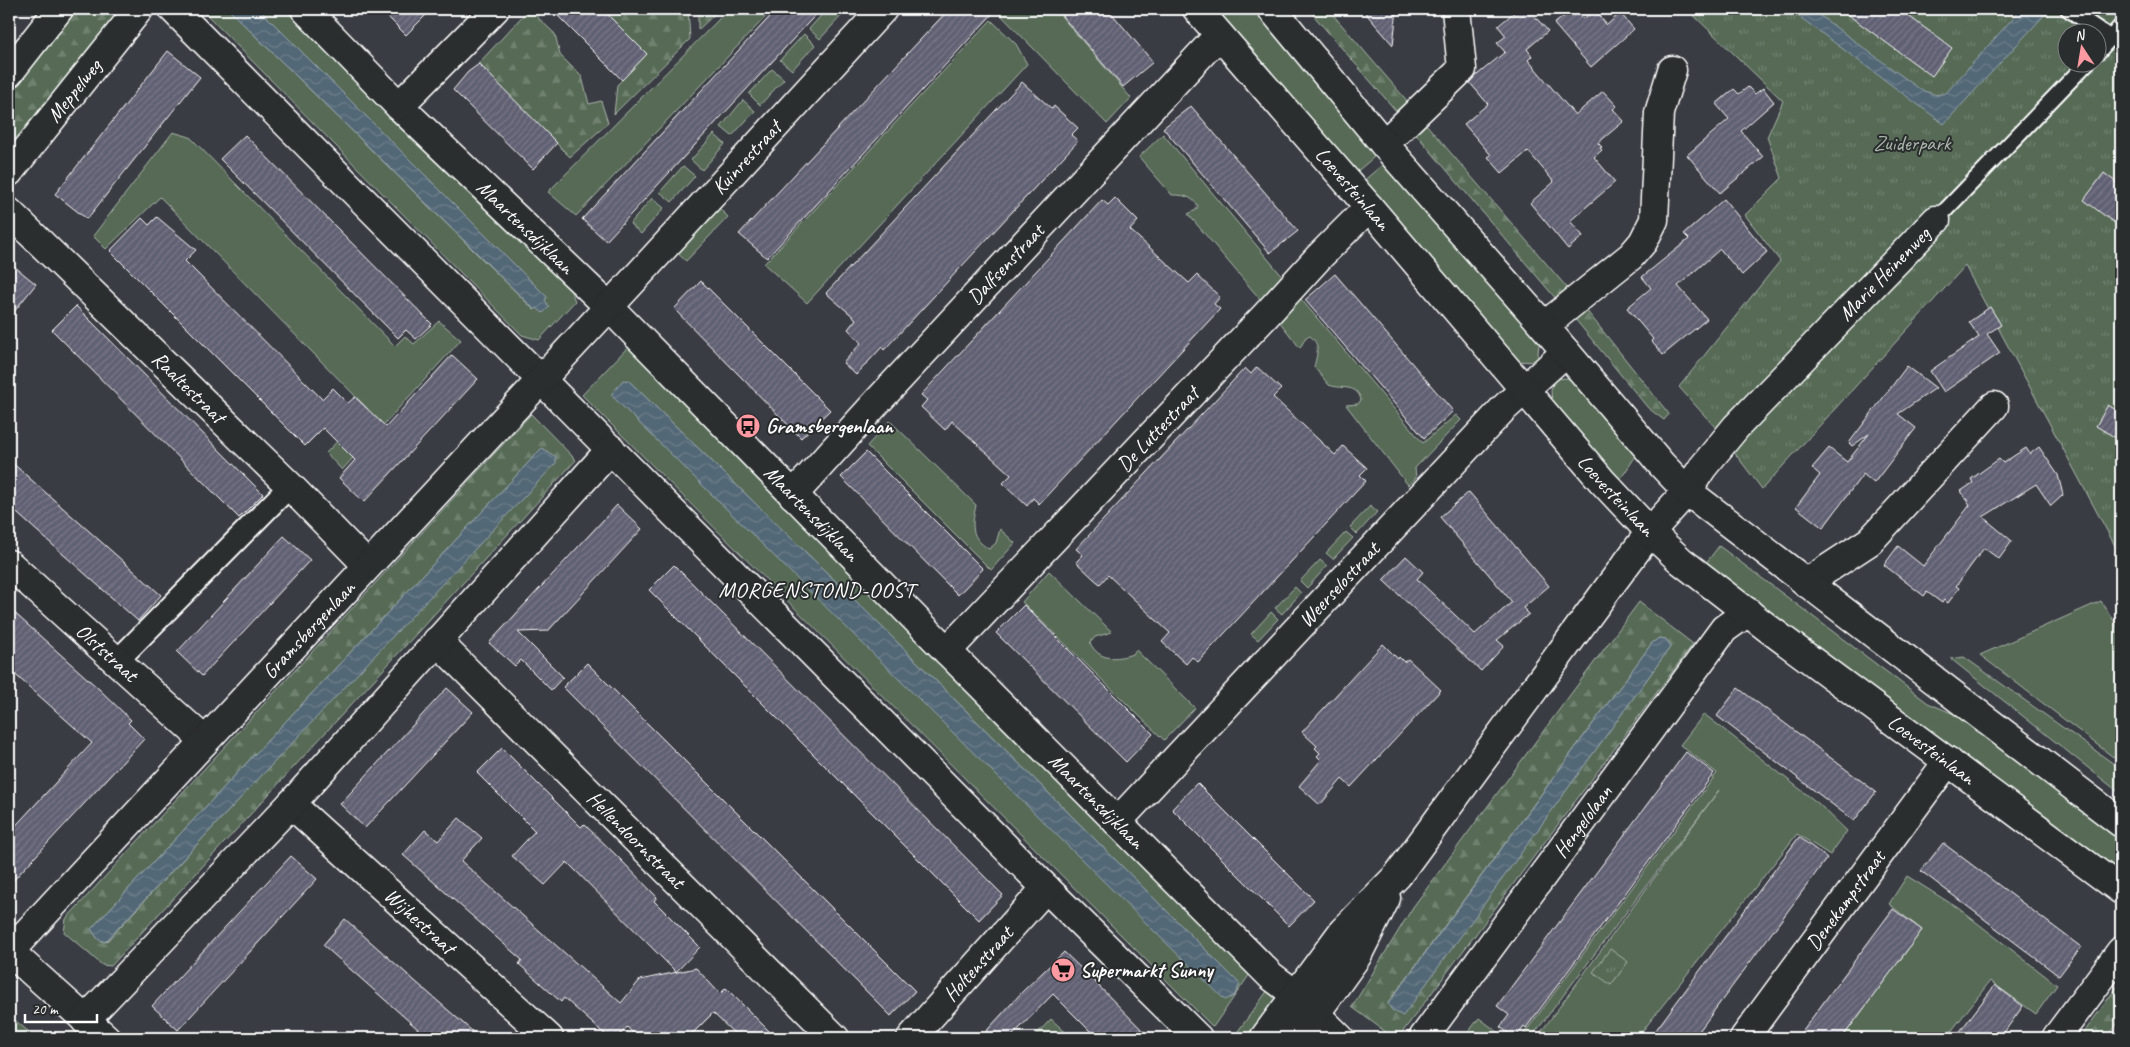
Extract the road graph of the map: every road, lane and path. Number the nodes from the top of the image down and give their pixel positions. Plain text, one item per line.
1 (59, 9) edge
2 (139, 9) edge
3 (173, 9) edge
4 (305, 9) edge
5 (495, 9) edge
6 (883, 9) edge
7 (1197, 9) edge
8 (1272, 9) edge
9 (1456, 9) edge
10 (2068, 9) edge
11 (2121, 26) edge
12 (1219, 35) junction
13 (2111, 38) junction
14 (2108, 41) edge
15 (1672, 70) dead end
16 (2078, 72) edge
17 (9, 73) edge
18 (399, 106) junction
19 (1384, 144) junction
20 (9, 172) edge
21 (1369, 207) junction
22 (9, 212) edge
23 (1936, 220) joint
24 (608, 306) junction
25 (1544, 326) junction
26 (1566, 352) junction
27 (542, 378) junction
28 (1525, 388) junction
29 (1994, 406) dead end
30 (611, 449) junction
31 (290, 486) junction
32 (1687, 491) junction
33 (793, 495) junction
34 (1650, 532) junction
35 (9, 564) edge
36 (368, 565) junction
37 (1806, 583) junction
38 (1748, 612) junction
39 (437, 641) junction
40 (947, 651) junction
41 (117, 662) junction
42 (205, 741) junction
43 (1948, 761) junction
44 (290, 804) junction
45 (1117, 822) junction
46 (2121, 823) edge
47 (1397, 876) junction
48 (1046, 888) junction
49 (2121, 890) edge
50 (2121, 950) edge
51 (9, 952) edge
52 (1295, 994) junction
53 (1315, 1013) junction
54 (84, 1020) junction
55 (106, 1038) edge
56 (549, 1038) edge
57 (835, 1038) edge
58 (911, 1038) edge
59 (1198, 1038) edge
60 (1264, 1038) edge
61 (1298, 1038) edge
62 (1340, 1038) edge
63 (1423, 1038) edge
64 (1744, 1038) edge
65 (2056, 1038) edge

1 - 17 street
2 - 20 street, Meppelweg
3 - 27 street
4 - 18 street, Maartensdijklaan
5 - 18 street
6 - 24 street, Kuinrestraat
7 - 12 street, Loevesteinlaan
8 - 19 street
9 - 19 street
10 - 13 lane
11 - 13 lane
12 - 21 street, Loevesteinlaan
12 - 33 street, Dalfsenstraat
13 - 14 lane
15 - 25 street
16 - 23 lane, Marie Heinenweg
18 - 24 street, Maartensdijklaan
19 - 25 street
21 - 28 street, Loevesteinlaan
21 - 40 street, De Luttestraat
22 - 31 street, Raaltestraat
23 - 32 street, Marie Heinenweg
24 - 27 street, Gramsbergenlaan
24 - 33 street, Maartensdijklaan
25 - 26 street
26 - 28 street, Weerselostraat
26 - 32 street
27 - 30 street
27 - 36 street, Gramsbergenlaan
28 - 34 street, Loevesteinlaan
28 - 45 street, Weerselostraat
29 - 37 street
30 - 39 street
30 - 48 street
31 - 36 street, Raaltestraat
31 - 41 street
32 - 34 street
32 - 37 street
33 - 40 street, Maartensdijklaan
34 - 38 street, Loevesteinlaan
34 - 47 street
35 - 41 street, Olststraat
36 - 42 street, Gramsbergenlaan
37 - 46 street
38 - 43 street, Loevesteinlaan
38 - 63 street, Hengelolaan
39 - 44 street
39 - 57 street, Hellendoornstraat
40 - 45 street, Maartensdijklaan
41 - 42 street, Olststraat
42 - 51 street, Gramsbergenlaan
43 - 49 street, Loevesteinlaan
43 - 64 street, Denekampstraat
44 - 54 street
44 - 56 street, Wijhestraat
45 - 52 street, Maartensdijklaan
47 - 52 street
47 - 53 street
48 - 58 street, Holtenstraat
48 - 59 street
50 - 65 street
51 - 54 street
52 - 53 street, Maartensdijklaan
52 - 60 street
53 - 61 street
53 - 62 street, Maartensdijklaan
54 - 55 street

